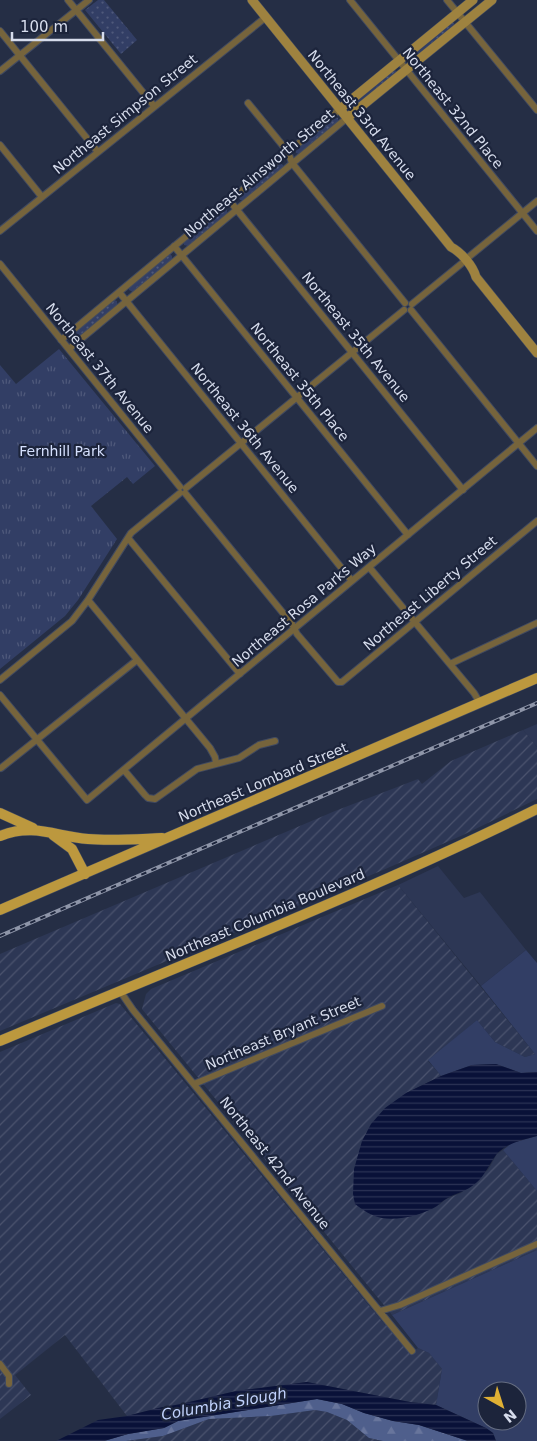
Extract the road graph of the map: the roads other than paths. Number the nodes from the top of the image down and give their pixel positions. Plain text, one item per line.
1 (68, 0) edge
2 (88, 0) edge
3 (252, 0) edge
4 (350, 0) edge
5 (447, 0) edge
6 (473, 0) edge
7 (492, 0) edge
8 (76, 10) junction
9 (458, 13) junction
10 (266, 17) junction
11 (465, 22) junction
12 (0, 30) edge
13 (20, 55) junction
14 (399, 61) junction
15 (406, 70) junction
16 (0, 71) edge
17 (248, 103) dead end
18 (154, 106) junction
19 (340, 108) junction
20 (537, 110) edge
21 (347, 118) junction
22 (0, 145) edge
23 (98, 152) junction
24 (288, 152) junction
25 (292, 163) junction
26 (42, 197) junction
27 (229, 200) junction
28 (537, 201) edge
29 (237, 209) junction
30 (522, 213) junction
31 (0, 231) edge
32 (537, 232) edge
33 (174, 246) junction
34 (181, 255) junction
35 (463, 262) junction
36 (0, 264) edge
37 (119, 292) junction
38 (126, 301) junction
39 (408, 307) junction
40 (61, 340) junction
41 (69, 349) junction
42 (352, 352) junction
43 (537, 352) edge
44 (297, 397) junction
45 (537, 428) edge
46 (241, 443) junction
47 (518, 443) junction
48 (537, 466) edge
49 (183, 490) junction
50 (462, 490) junction
51 (537, 521) edge
52 (408, 535) junction
53 (128, 538) junction
54 (369, 567) junction
55 (352, 581) junction
56 (88, 600) junction
57 (415, 622) junction
58 (537, 623) edge
59 (294, 628) junction
60 (138, 660) junction
61 (450, 664) junction
62 (240, 674) junction
63 (537, 678) edge
64 (0, 680) edge
65 (338, 682) joint
66 (0, 695) edge
67 (480, 703) junction
68 (186, 719) junction
69 (37, 740) junction
70 (275, 741) dead end
71 (216, 763) junction
72 (1, 768) edge
73 (124, 770) junction
74 (537, 809) edge
75 (0, 813) edge
76 (41, 831) junction
77 (0, 836) edge
78 (169, 837) junction
79 (85, 874) junction
80 (0, 910) edge
81 (120, 991) junction
82 (382, 1006) dead end
83 (0, 1041) edge
84 (194, 1084) junction
85 (537, 1244) edge
86 (380, 1311) junction
87 (412, 1351) dead end
88 (0, 1364) edge
89 (9, 1384) dead end

1 - 8 street
2 - 8 street
3 - 10 main road, Northeast 33rd Avenue
4 - 14 street, Northeast 32nd Place
5 - 9 street
6 - 9 main road, Northeast Ainsworth Street
7 - 11 main road, Northeast Ainsworth Street
8 - 13 street
8 - 18 street
9 - 11 street
9 - 14 main road, Northeast Ainsworth Street
10 - 18 street, Northeast Simpson Street
10 - 19 main road, Northeast 33rd Avenue
11 - 15 main road, Northeast Ainsworth Street
11 - 20 street
12 - 13 street
13 - 16 street
13 - 23 street
14 - 15 street, Northeast 32nd Place
14 - 19 main road, Northeast Ainsworth Street
15 - 21 main road, Northeast Ainsworth Street
15 - 30 street, Northeast 32nd Place
17 - 24 street
18 - 23 street, Northeast Simpson Street
19 - 21 main road, Northeast 33rd Avenue
19 - 24 street, Northeast Ainsworth Street
21 - 25 street, Northeast Ainsworth Street
21 - 35 main road, Northeast 33rd Avenue
22 - 26 street
23 - 26 street, Northeast Simpson Street
24 - 25 street
24 - 27 street, Northeast Ainsworth Street
25 - 29 street, Northeast Ainsworth Street
25 - 39 street
26 - 31 street, Northeast Simpson Street
27 - 29 street, Northeast 35th Avenue
27 - 33 street, Northeast Ainsworth Street
28 - 30 street
29 - 34 street, Northeast Ainsworth Street
29 - 42 street, Northeast 35th Avenue
30 - 32 street, Northeast 32nd Place
30 - 35 street
33 - 34 street, Northeast 35th Place
33 - 37 street, Northeast Ainsworth Street
34 - 38 street, Northeast Ainsworth Street
34 - 44 street, Northeast 35th Place
35 - 39 street
35 - 43 main road, Northeast 33rd Avenue
36 - 40 street, Northeast 37th Avenue
37 - 38 street, Northeast 36th Avenue
37 - 40 street, Northeast Ainsworth Street
38 - 41 street, Northeast Ainsworth Street
38 - 46 street, Northeast 36th Avenue
39 - 42 street
39 - 47 street
40 - 41 street, Northeast 37th Avenue
41 - 49 street, Northeast 37th Avenue
42 - 44 street
42 - 50 street, Northeast 35th Avenue
44 - 46 street
44 - 52 street, Northeast 35th Place
45 - 47 street, Northeast Rosa Parks Way
46 - 49 street
46 - 55 street, Northeast 36th Avenue
47 - 48 street
47 - 50 street, Northeast Rosa Parks Way
49 - 53 street
49 - 59 street, Northeast 37th Avenue
50 - 52 street, Northeast Rosa Parks Way
51 - 57 street, Northeast Liberty Street
52 - 54 street, Northeast Rosa Parks Way
53 - 56 street
53 - 62 street
54 - 55 street, Northeast Rosa Parks Way
54 - 57 street
55 - 59 street, Northeast Rosa Parks Way
56 - 60 street
56 - 64 street
57 - 61 street
57 - 65 street, Northeast Liberty Street
58 - 61 street
59 - 62 street, Northeast Rosa Parks Way
59 - 65 street, Northeast 37th Avenue
60 - 68 street
60 - 69 street
61 - 67 street
62 - 68 street, Northeast Rosa Parks Way
63 - 67 main road, Northeast Lombard Street
66 - 69 street
67 - 78 main road, Northeast Lombard Street
68 - 71 street
68 - 73 street, Northeast Rosa Parks Way
69 - 72 street
69 - 73 street, Northeast Rosa Parks Way
70 - 71 street
71 - 73 street
74 - 81 main road, Northeast Columbia Boulevard
75 - 76 main road
76 - 77 main road
76 - 78 main road
76 - 79 main road
78 - 79 main road, Northeast Lombard Street
79 - 80 main road, Northeast Lombard Street
81 - 83 main road, Northeast Columbia Boulevard
81 - 84 street, Northeast 42nd Avenue
82 - 84 street, Northeast Bryant Street
84 - 86 street, Northeast 42nd Avenue
85 - 86 street
86 - 87 street, Northeast 42nd Avenue
88 - 89 street

